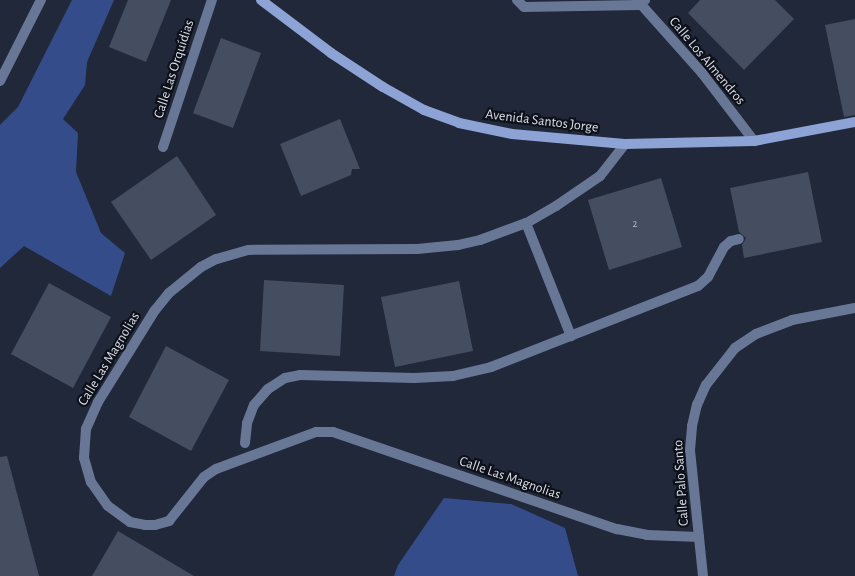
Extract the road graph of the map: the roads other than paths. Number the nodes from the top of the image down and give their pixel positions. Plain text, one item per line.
1 (41, 0) edge
2 (212, 0) edge
3 (261, 0) edge
4 (517, 0) edge
5 (641, 2) edge
6 (0, 81) edge
7 (855, 122) edge
8 (754, 141) junction
9 (625, 144) junction
10 (163, 147) dead end
11 (526, 223) junction
12 (739, 239) dead end
13 (855, 308) edge
14 (571, 336) junction
15 (245, 444) dead end
16 (699, 537) junction
17 (703, 576) edge

1 - 6 street
2 - 10 street, Calle Las Orquídias
3 - 9 main road, Avenida Santos Jorge
4 - 5 street
5 - 8 street, Calle Los Almendros
7 - 8 main road, Avenida Santos Jorge
8 - 9 main road, Avenida Santos Jorge
9 - 11 street, Calle Las Magnolias
11 - 14 street
11 - 16 street, Calle Las Magnolias
12 - 14 street
13 - 16 street, Calle Palo Santo
14 - 15 street
16 - 17 street, Calle Palo Santo

